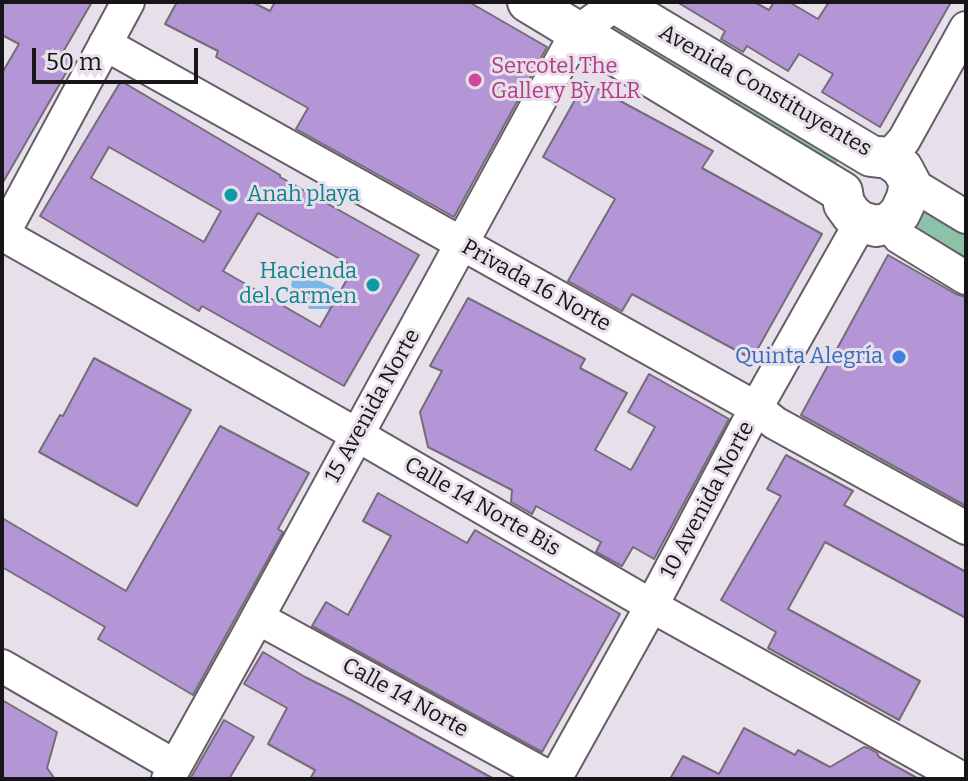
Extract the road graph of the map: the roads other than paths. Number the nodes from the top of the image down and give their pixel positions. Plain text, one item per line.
1 (128, 2) edge
2 (528, 2) edge
3 (616, 3) edge
4 (966, 28) edge
5 (577, 32) junction
6 (105, 44) junction
7 (899, 171) junction
8 (966, 217) edge
9 (875, 222) junction
10 (2, 235) edge
11 (461, 244) junction
12 (966, 278) edge
13 (756, 408) junction
14 (356, 435) junction
15 (966, 528) edge
16 (652, 605) junction
17 (258, 618) junction
18 (2, 666) edge
19 (172, 772) edge
20 (553, 779) edge
21 (963, 779) edge

1 - 6 street
2 - 5 main road, Avenida Constituyentes
3 - 5 street
3 - 7 main road, Avenida Constituyentes
4 - 7 street
5 - 9 main road, Avenida Constituyentes
5 - 11 street, 15 Avenida Norte
6 - 10 street
6 - 11 street, Privada 16 Norte
7 - 8 street, Avenida Constituyentes
7 - 9 main road
9 - 12 street, Avenida Constituyentes
9 - 13 street, 10 Avenida Norte
10 - 14 street, Calle 14 Norte Bis
11 - 13 street, Privada 16 Norte
11 - 14 street, 15 Avenida Norte
13 - 15 street, Privada 16 Norte
13 - 16 street, 10 Avenida Norte
14 - 16 street, Calle 14 Norte Bis
14 - 17 street, 15 Avenida Norte
16 - 20 street, 10 Avenida Norte
16 - 21 street, Calle 14 Norte Bis
17 - 19 street, 15 Avenida Norte
17 - 20 street, Calle 14 Norte
18 - 19 street

